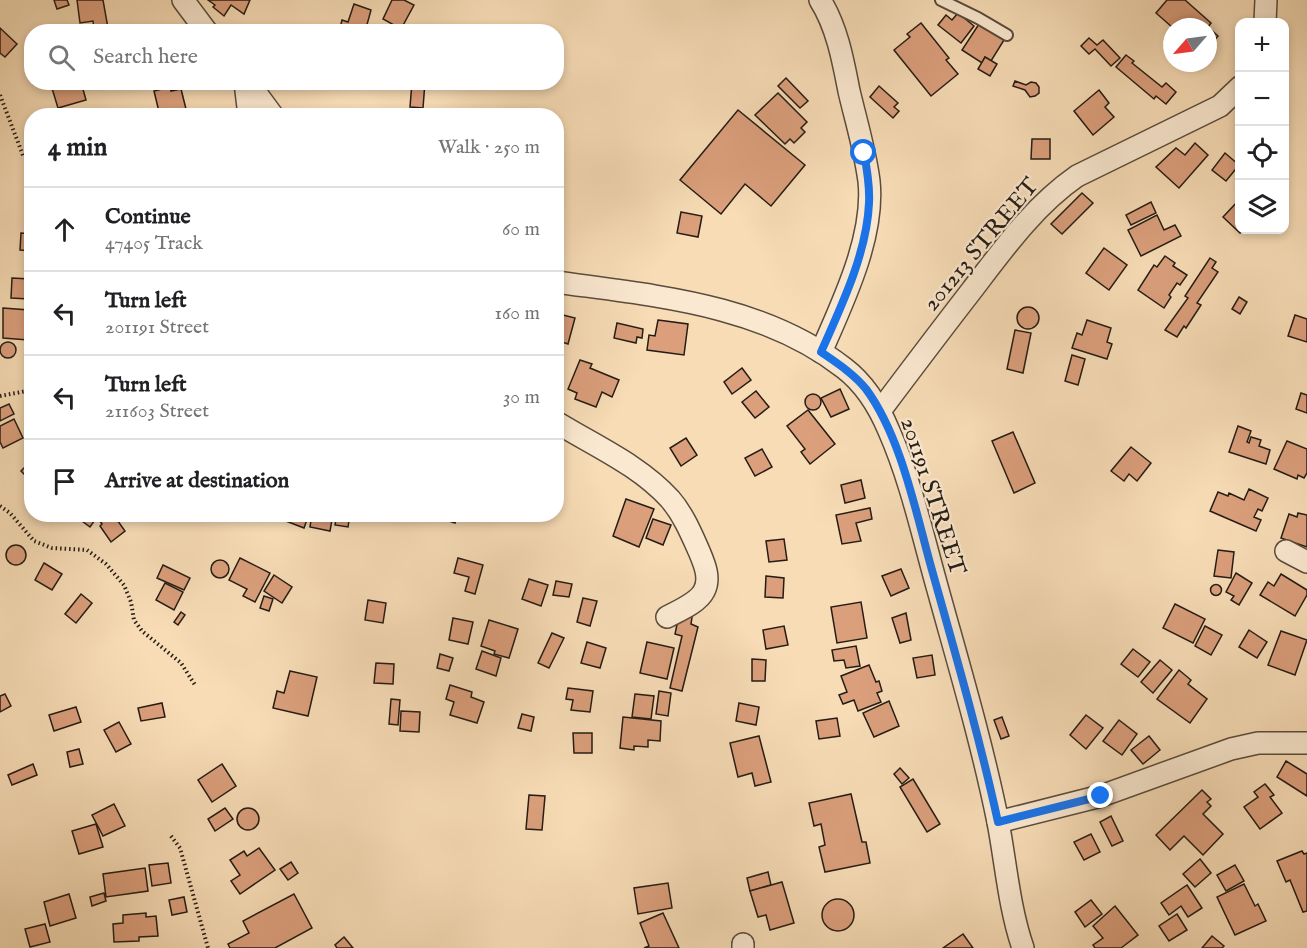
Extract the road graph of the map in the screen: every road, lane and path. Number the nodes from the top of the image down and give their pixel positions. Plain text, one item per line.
1 (183, 0) edge
2 (820, 0) edge
3 (941, 0) edge
4 (1266, 0) edge
5 (1265, 18) edge
6 (201, 24) edge
7 (1007, 35) dead end
8 (247, 90) edge
9 (252, 90) edge
10 (1235, 91) edge
11 (0, 95) edge
12 (248, 108) edge
13 (267, 108) edge
14 (24, 158) dead end
15 (564, 283) edge
16 (821, 352) junction
17 (24, 392) edge
18 (0, 396) edge
19 (880, 411) junction
20 (564, 427) edge
21 (0, 506) edge
22 (1286, 551) dead end
23 (1307, 562) edge
24 (667, 617) dead end
25 (195, 685) dead end
26 (1307, 743) edge
27 (998, 822) junction
28 (171, 836) dead end
29 (208, 948) edge
30 (1023, 948) edge

1 - 6 street
2 - 16 street
3 - 7 lane
4 - 5 street
8 - 12 street
9 - 13 street
10 - 19 street, 201213 STREET
11 - 14 path
15 - 16 street, 201191 STREET
16 - 19 street, 201191 STREET
17 - 18 path
19 - 27 street, 201191 STREET
20 - 24 street
21 - 25 path
22 - 23 street
26 - 27 street
27 - 30 street, 201191 STREET
28 - 29 path

